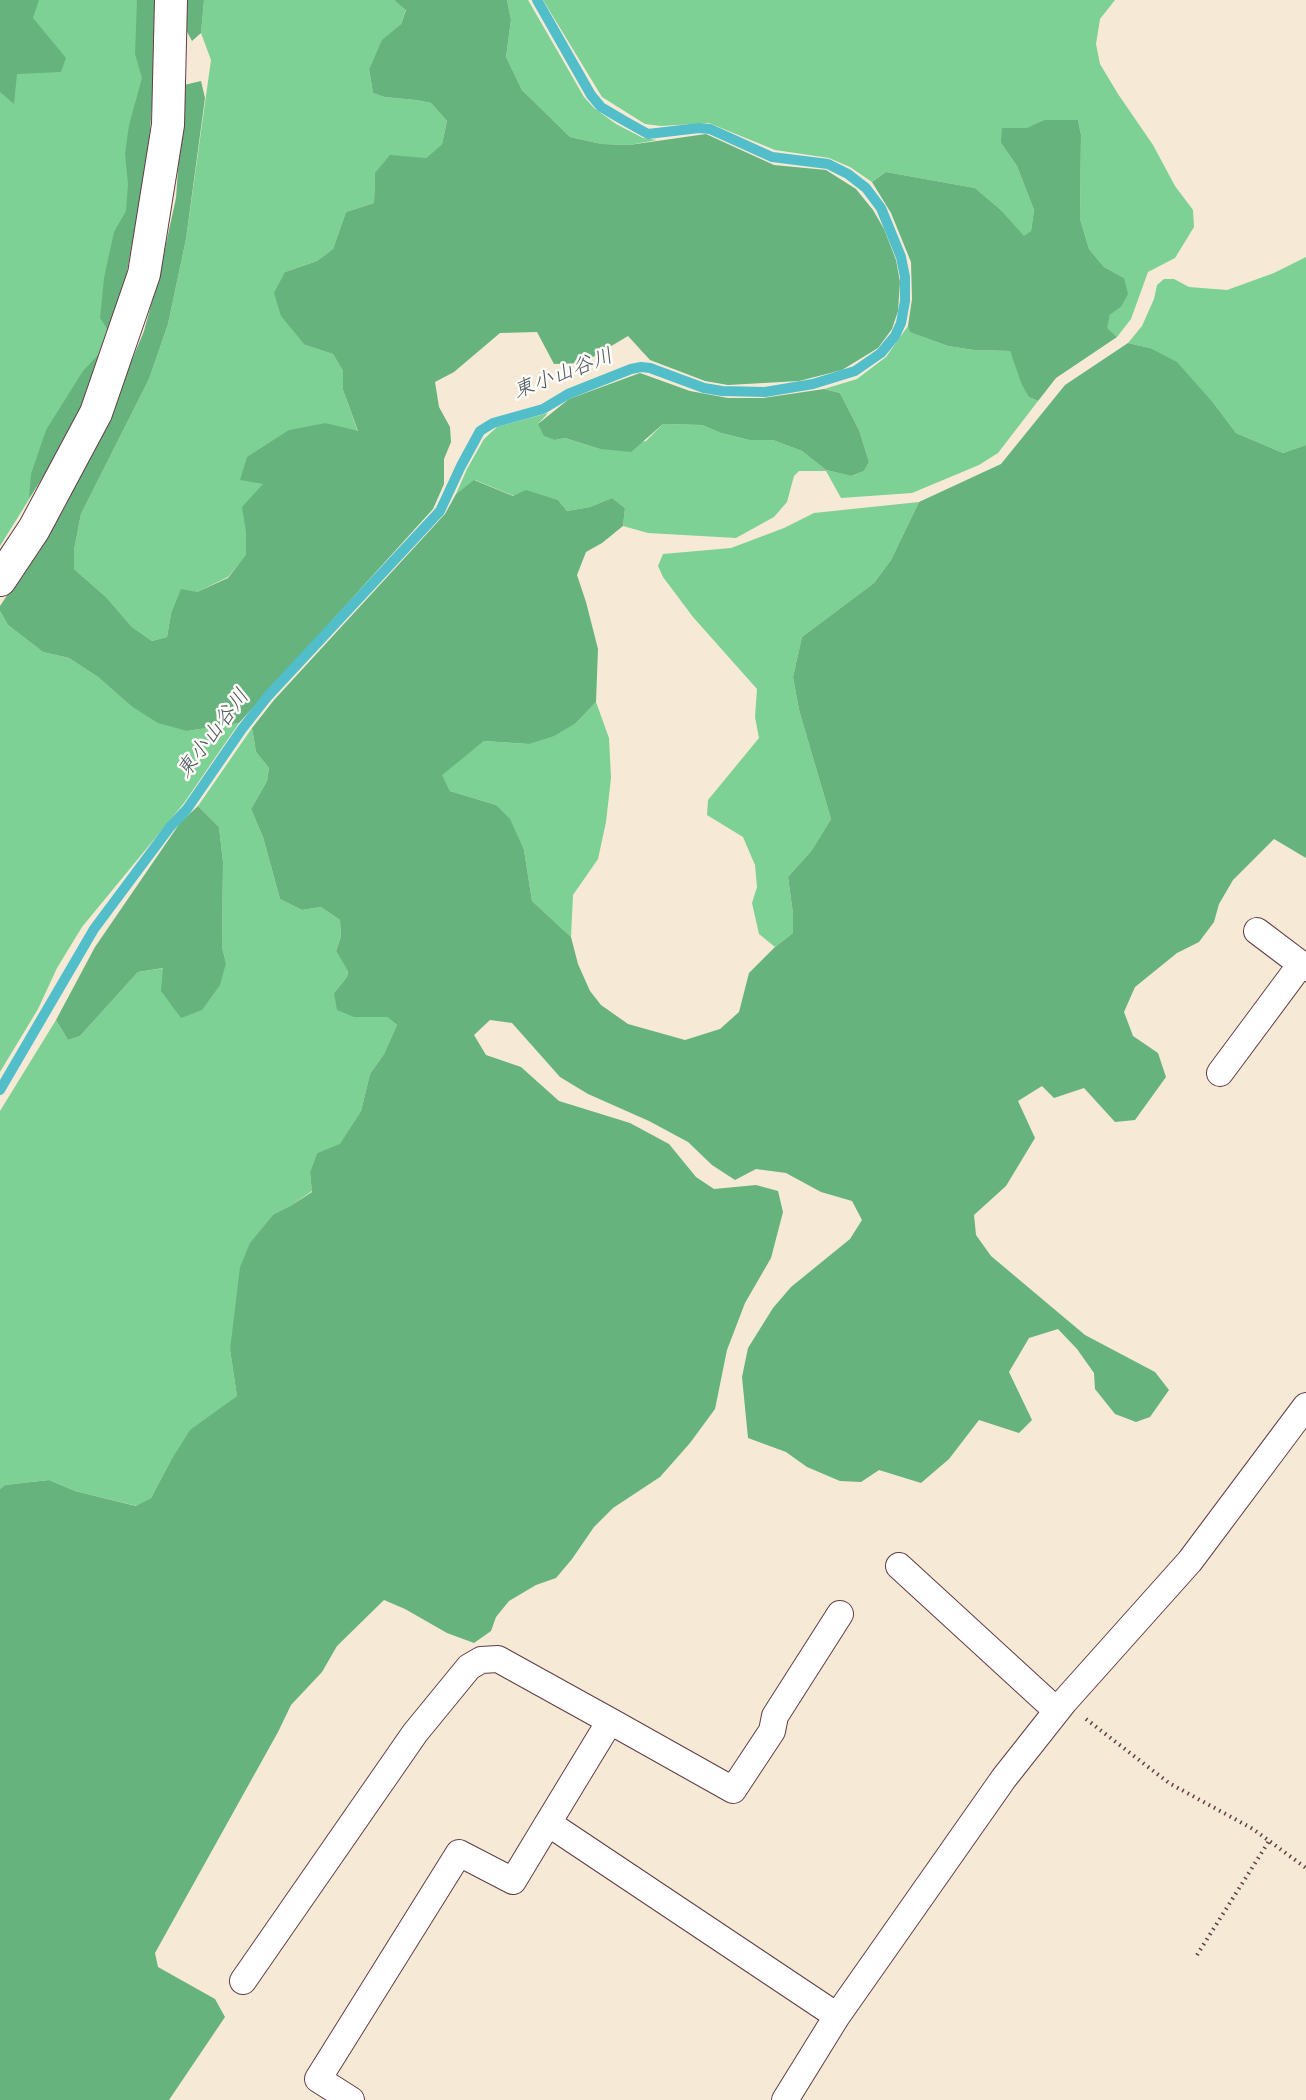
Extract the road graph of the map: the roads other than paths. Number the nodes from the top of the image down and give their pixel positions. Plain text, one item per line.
1 (171, 0) edge
2 (0, 580) edge
3 (1257, 931) dead end
4 (1303, 966) edge
5 (1221, 1073) dead end
6 (1306, 1406) edge
7 (898, 1566) dead end
8 (840, 1614) dead end
9 (1061, 1706) junction
10 (610, 1721) junction
11 (548, 1824) junction
12 (243, 1981) dead end
13 (837, 2016) junction
14 (351, 2100) edge
15 (785, 2100) edge

1 - 2 street
3 - 4 street
4 - 5 street
6 - 9 street
7 - 9 street
8 - 10 street
9 - 13 street
10 - 11 street
10 - 12 street
11 - 13 street
11 - 14 street
13 - 15 street

